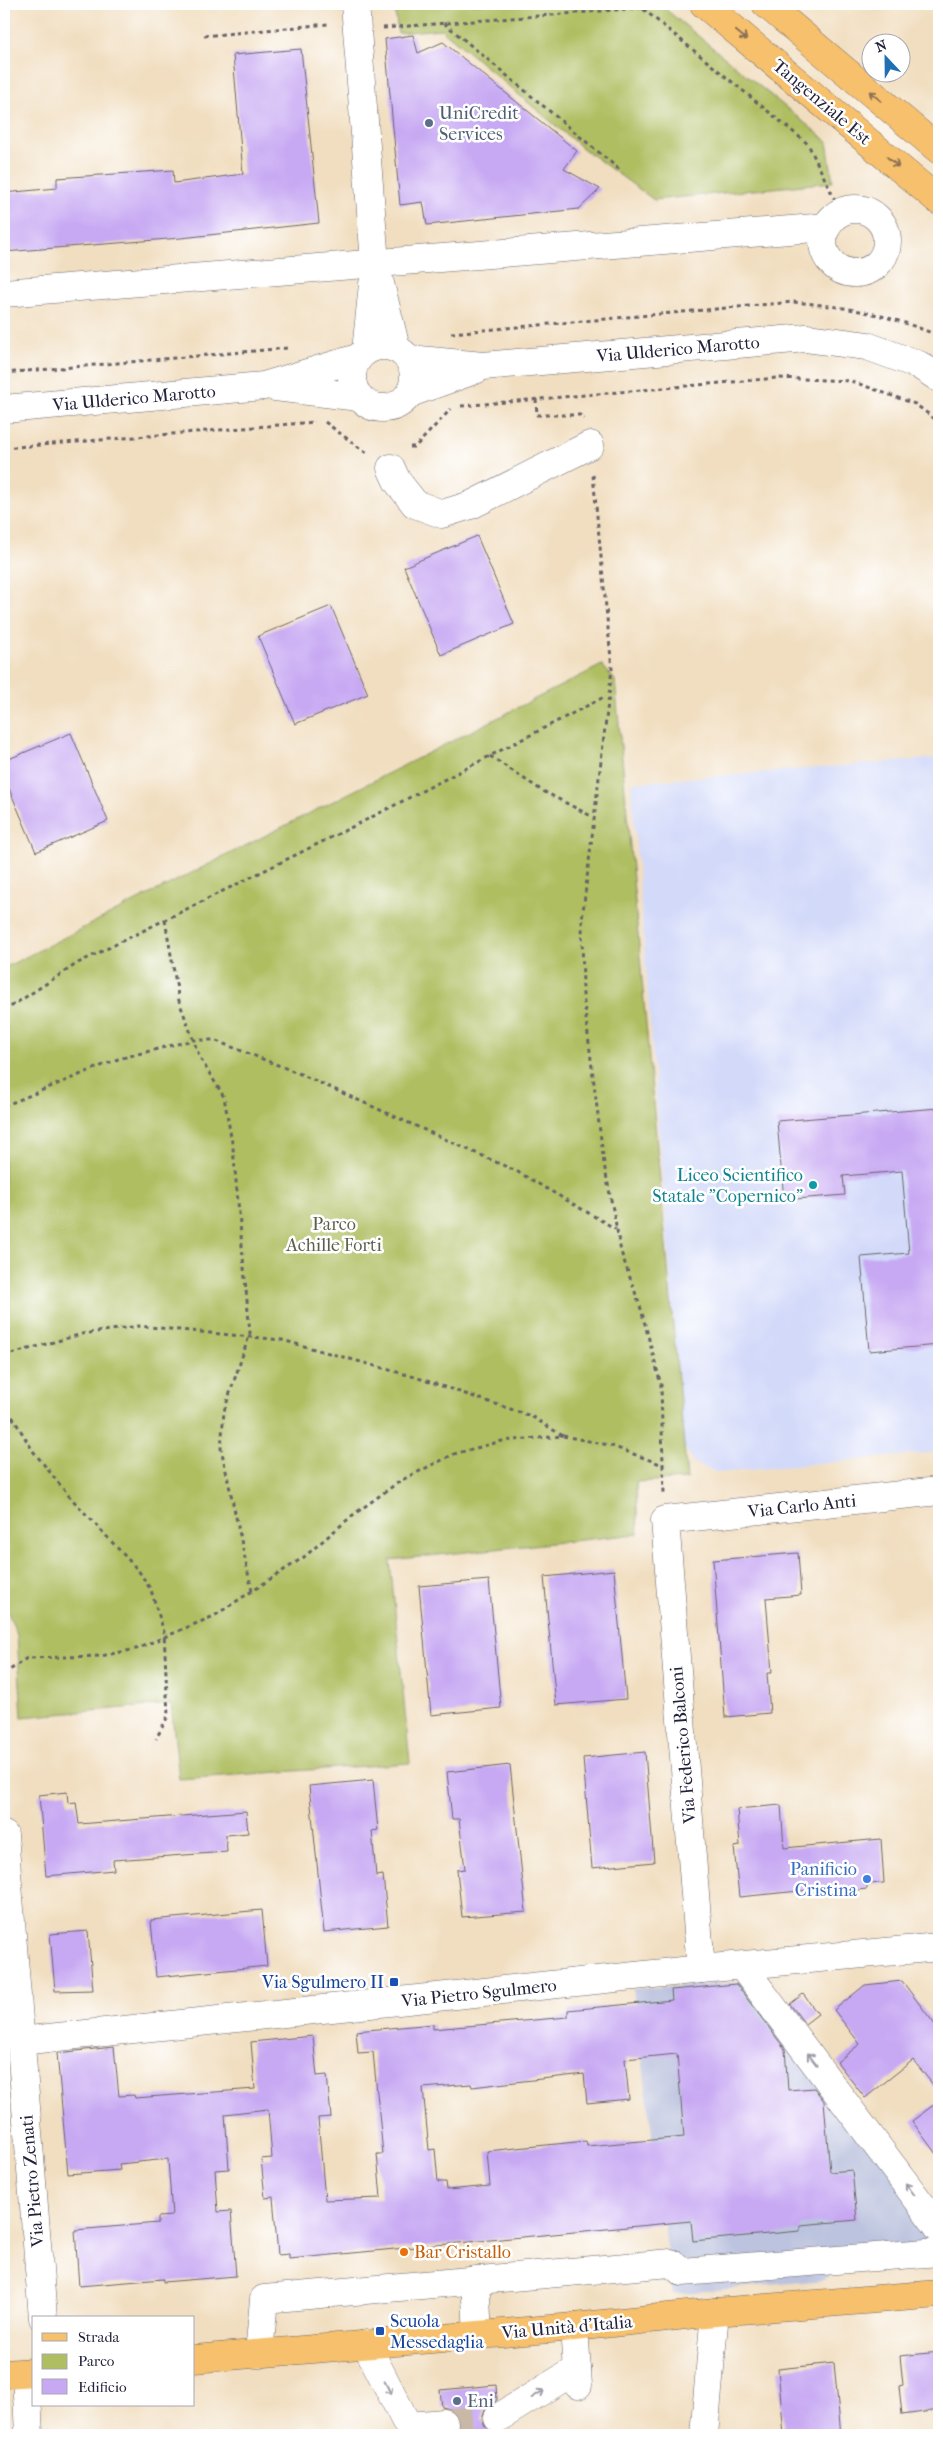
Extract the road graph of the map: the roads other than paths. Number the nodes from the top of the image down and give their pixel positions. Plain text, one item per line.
1 (704, 4) edge
2 (766, 4) edge
3 (357, 18) edge
4 (939, 150) edge
5 (939, 201) edge
6 (834, 219) road end
7 (376, 262) junction
8 (4, 293) edge
9 (402, 354) junction
10 (362, 355) junction
11 (483, 366) junction
12 (939, 378) edge
13 (264, 386) junction
14 (410, 393) junction
15 (358, 397) junction
16 (4, 409) edge
17 (590, 445) road end
18 (390, 456) road end
19 (939, 1491) edge
20 (665, 1520) joint
21 (4, 1835) edge
22 (939, 1947) edge
23 (742, 1966) junction
24 (701, 1970) junction
25 (20, 2041) junction
26 (939, 2228) edge
27 (939, 2252) edge
28 (475, 2280) junction
29 (939, 2294) edge
30 (715, 2312) junction
31 (43, 2316) edge
32 (574, 2327) junction
33 (478, 2335) junction
34 (366, 2344) junction
35 (259, 2354) junction
36 (195, 2359) edge
37 (21, 2373) edge
38 (498, 2418) tunnel mouth
39 (444, 2423) tunnel mouth
40 (29, 2435) edge
41 (704, 2435) edge

1 -> 5 main road, Tangenziale Est
4 -> 2 main road
3 - 7 street
6 - 7 street
7 - 8 street
7 - 9 street
7 - 10 street
9 - 10 street
9 - 11 street, Via Ulderico Marotto
9 - 14 street
10 - 13 street, Via Ulderico Marotto
10 - 15 street
11 - 12 street, Via Ulderico Marotto
11 - 14 street
13 - 15 street, Via Ulderico Marotto
13 - 16 street, Via Ulderico Marotto
14 - 15 street
17 - 18 street
19 - 20 street, Via Carlo Anti
20 - 24 street, Via Federico Balconi
21 - 25 street, Via Pietro Zenati
22 - 23 street, Via Pietro Sgulmero
23 - 24 street, Via Pietro Sgulmero
26 -> 23 street
24 - 25 street, Via Pietro Sgulmero
25 - 31 street, Via Pietro Zenati
27 - 28 street
28 - 33 street
28 - 35 street
29 - 30 main road, Via Unità d'Italia
30 - 32 main road, Via Unità d'Italia
30 - 41 street
32 - 33 main road, Via Unità d'Italia
38 -> 32 street
33 - 34 main road, Via Unità d'Italia
34 - 35 main road, Via Unità d'Italia
34 -> 39 street
35 - 36 main road, Via Unità d'Italia
37 - 40 street

